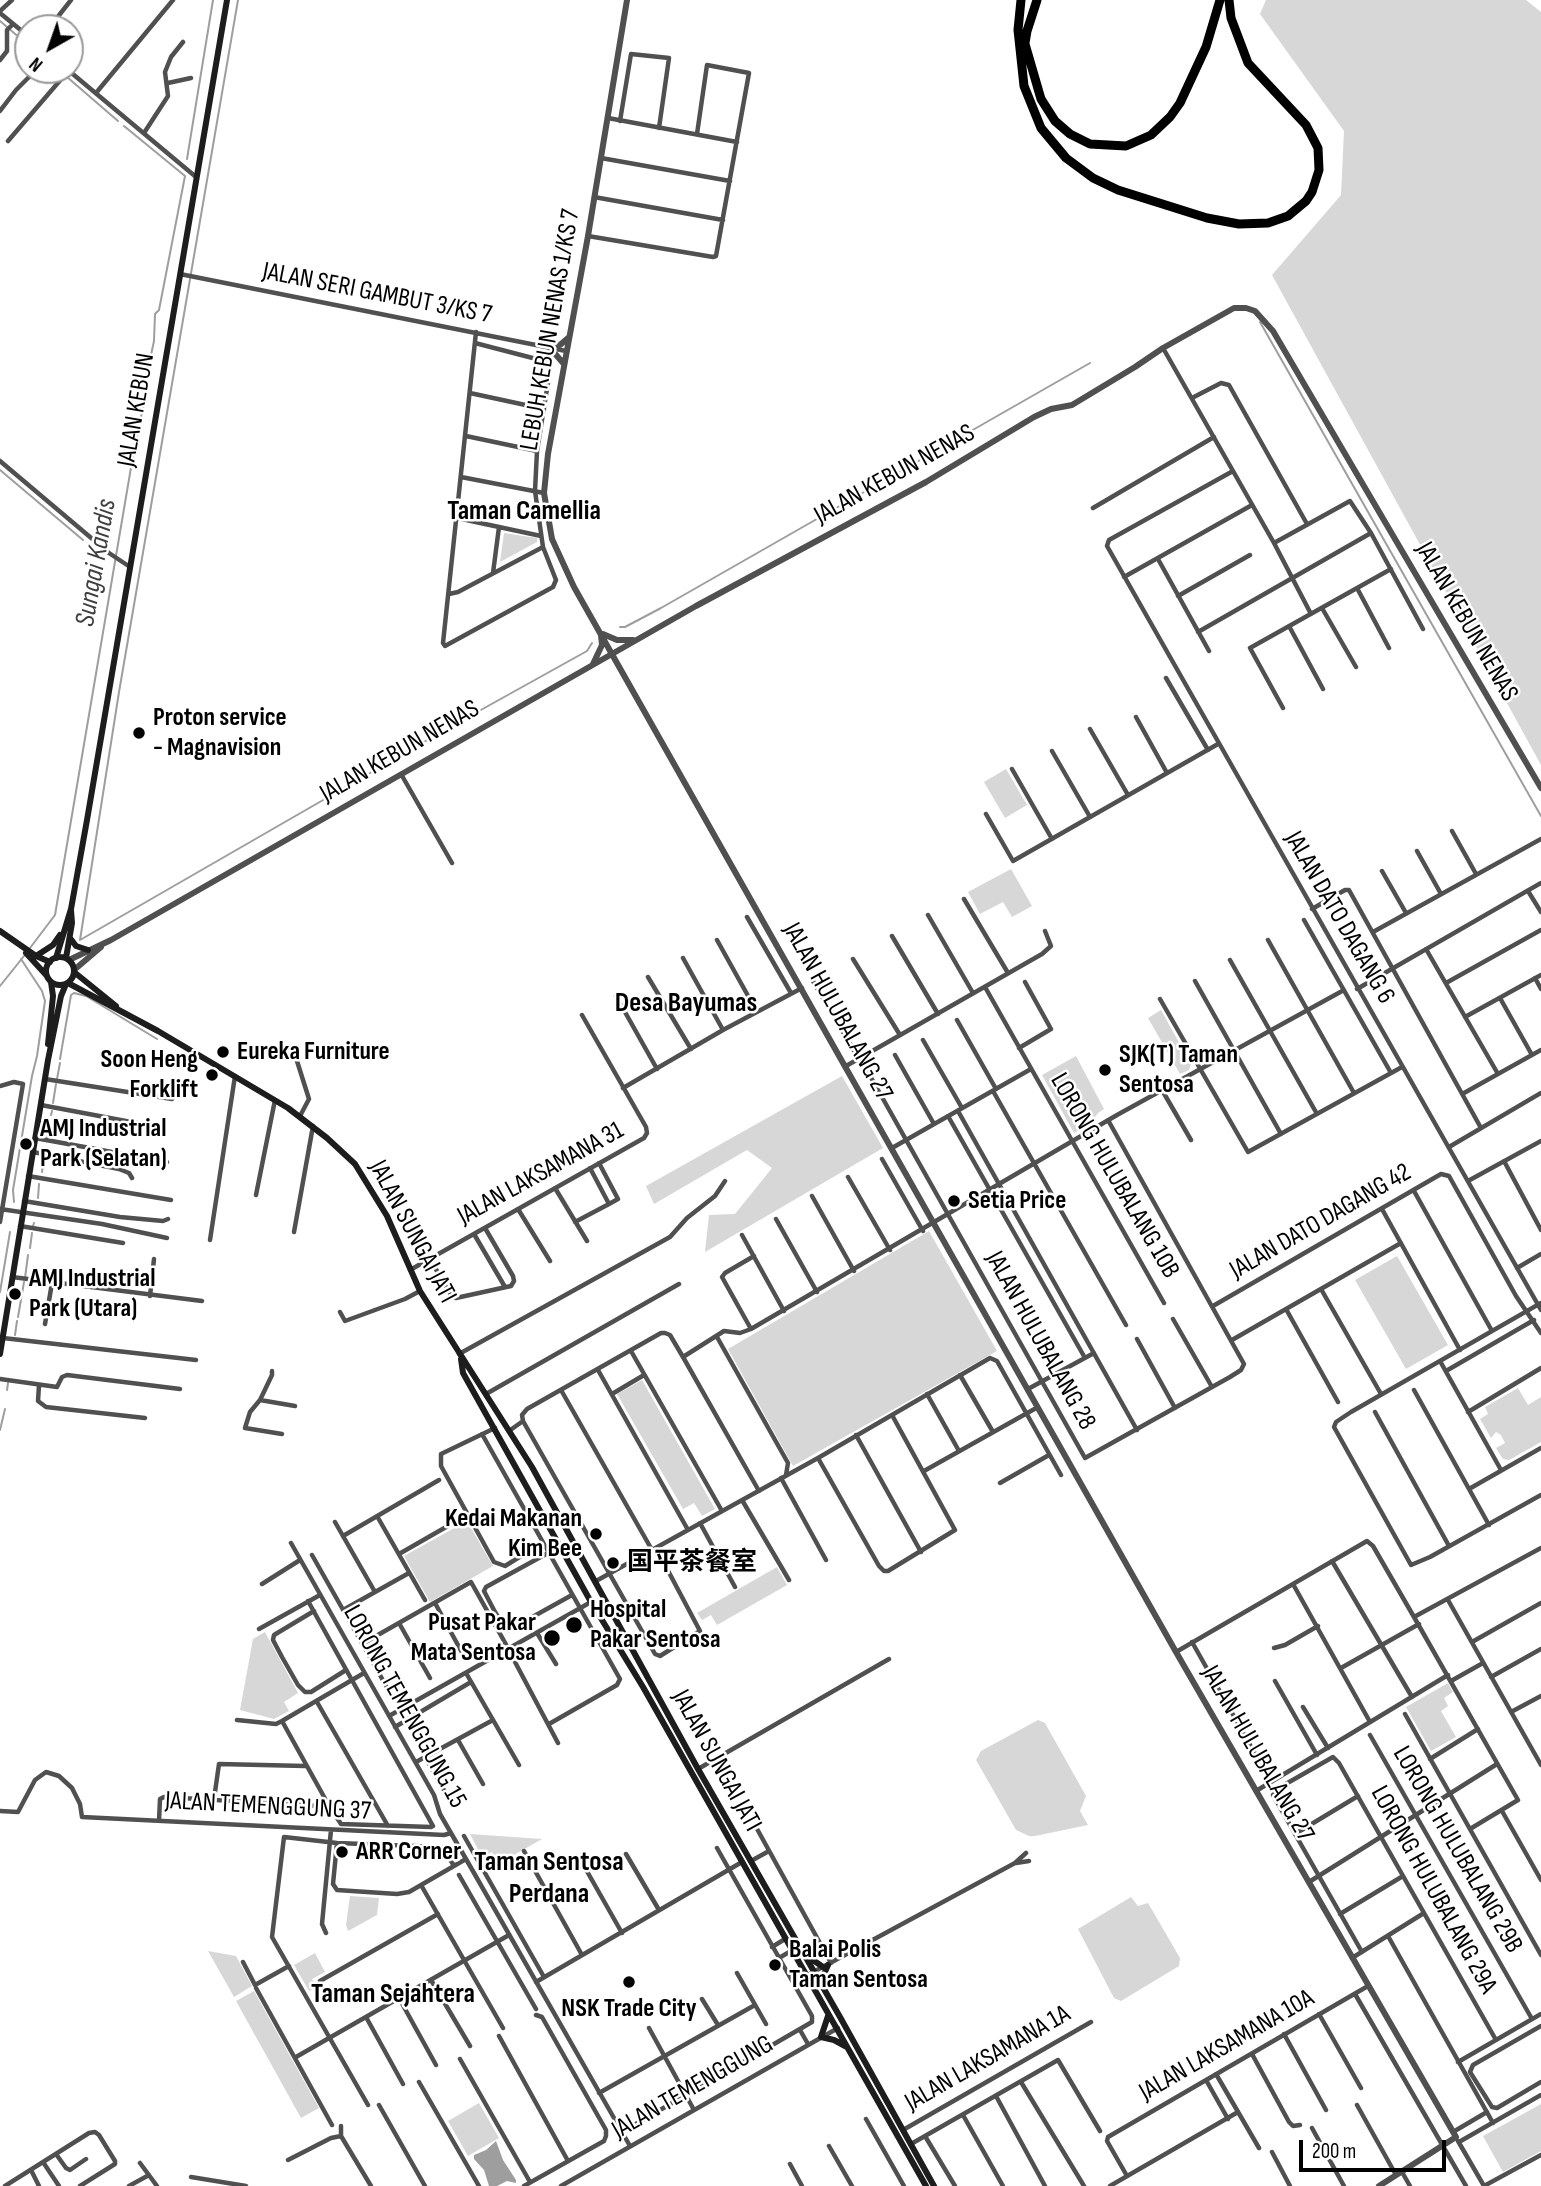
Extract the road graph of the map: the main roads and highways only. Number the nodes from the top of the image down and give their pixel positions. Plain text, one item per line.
1 (227, 0) edge
2 (1021, 0) edge
3 (1037, 0) edge
4 (1220, 0) edge
5 (1229, 0) edge
6 (1025, 44) junction
7 (1042, 116) dead end
8 (71, 909) junction
9 (66, 920) junction
10 (0, 931) edge
11 (70, 938) junction
12 (12, 940) junction
13 (88, 950) road end
14 (36, 956) junction
15 (67, 959) junction
16 (53, 960) junction
17 (74, 971) junction
18 (49, 979) junction
19 (67, 983) junction
20 (126, 1014) junction
21 (48, 1060) junction
22 (0, 1354) edge
23 (459, 1356) junction
24 (548, 1495) junction
25 (534, 1501) junction
26 (595, 1579) junction
27 (582, 1585) junction
28 (746, 1861) junction
29 (800, 1946) junction
30 (824, 1988) junction
31 (828, 2015) junction
32 (846, 2047) junction
33 (926, 2186) edge
34 (934, 2186) edge

1 - 8 main road, JALAN KEBUN
2 - 5 highway
3 - 6 highway
4 - 6 highway
6 - 7 highway
8 - 9 main road, JALAN KEBUN
8 - 11 main road, JALAN KEBUN
9 - 14 main road
9 - 16 main road, JALAN KEBUN
10 - 12 main road
11 - 13 main road
11 - 15 main road, JALAN KEBUN
12 - 14 main road
12 - 18 main road
14 - 16 main road
15 - 16 main road
15 - 17 main road
16 - 18 main road
17 - 19 main road
17 - 20 main road
18 - 19 main road
18 - 21 main road
19 - 20 main road, JALAN SUNGAI JATI
19 - 21 main road
20 - 23 main road, JALAN SUNGAI JATI
21 - 22 main road
23 - 24 main road, JALAN SUNGAI JATI
23 - 25 main road, JALAN SUNGAI JATI
24 - 25 main road
24 - 26 main road, JALAN SUNGAI JATI
25 - 27 main road, JALAN SUNGAI JATI
26 - 27 main road
26 - 28 main road, JALAN SUNGAI JATI
27 - 28 main road, JALAN SUNGAI JATI
28 - 29 main road, JALAN SUNGAI JATI
28 - 31 main road, JALAN SUNGAI JATI
29 - 30 main road, JALAN SUNGAI JATI
29 - 30 main road
30 - 34 main road, JALAN SUNGAI JATI
31 - 32 main road, JALAN SUNGAI JATI
31 - 32 main road
32 - 33 main road, JALAN SUNGAI JATI

